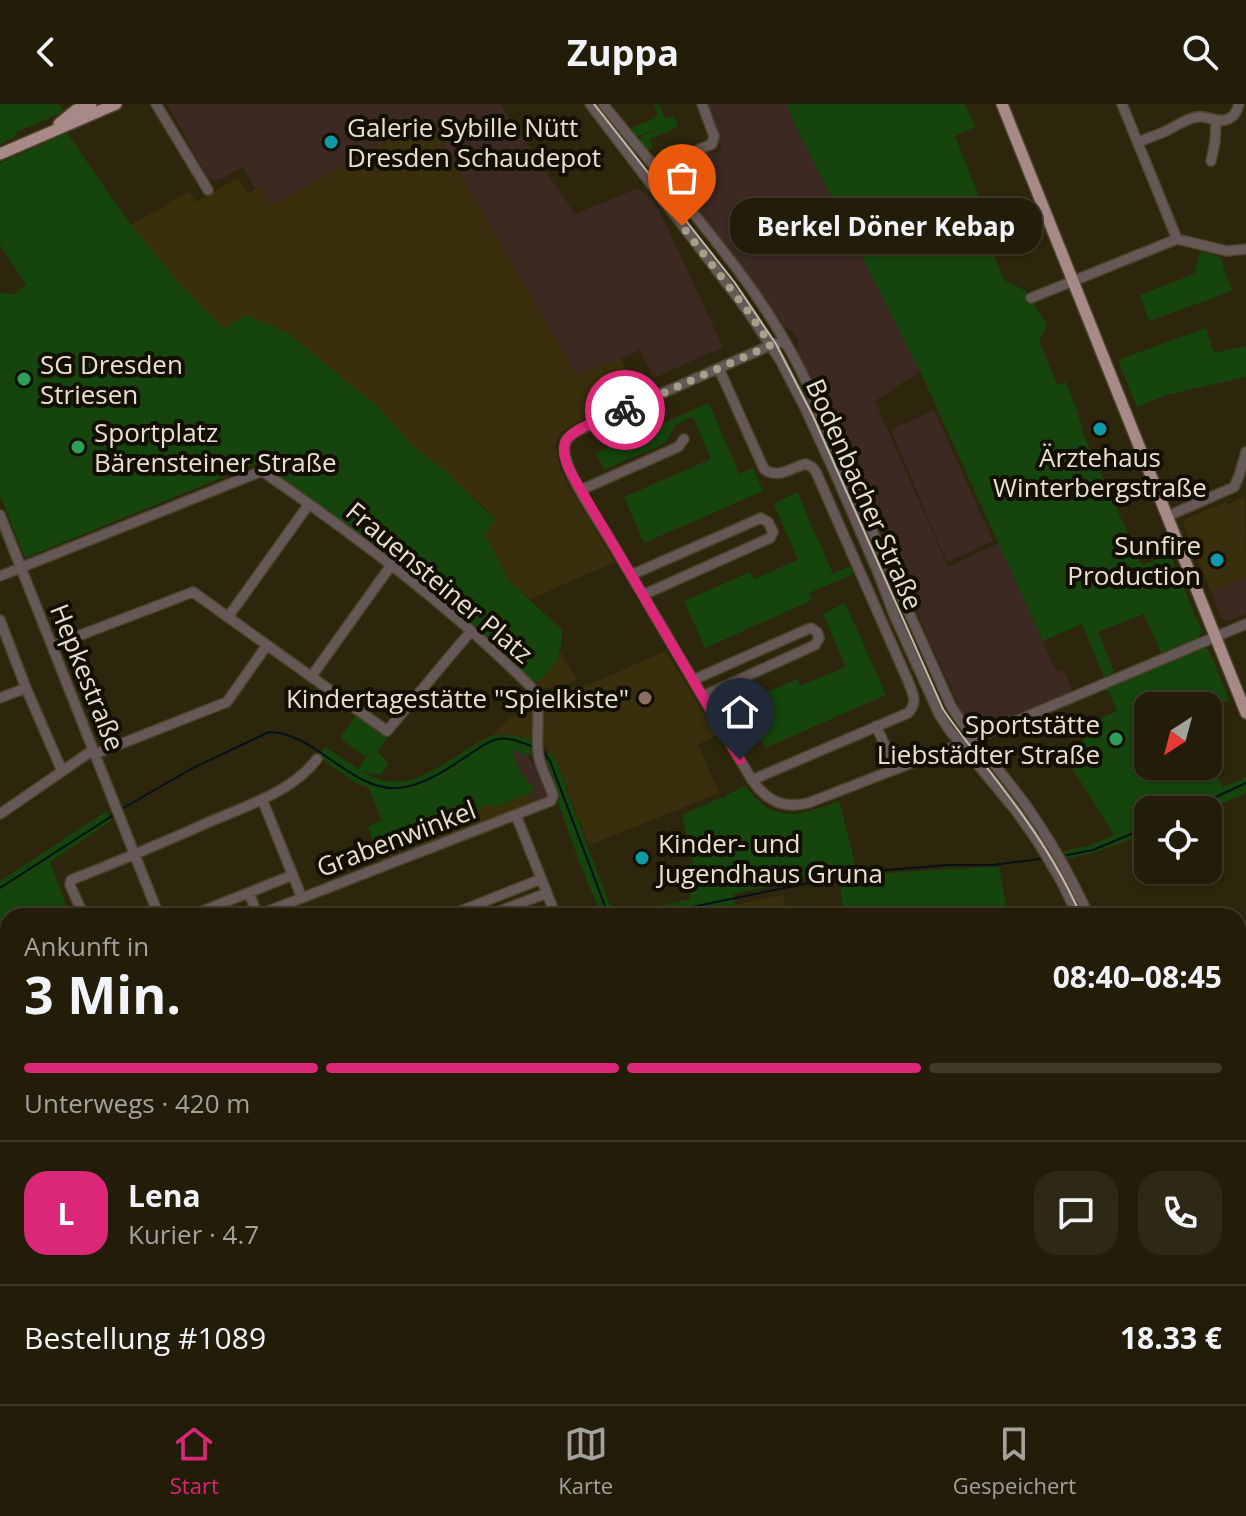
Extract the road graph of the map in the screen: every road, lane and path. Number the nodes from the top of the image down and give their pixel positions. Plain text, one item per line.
1 (91, 104) edge
2 (116, 104) edge
3 (156, 104) edge
4 (590, 104) edge
5 (603, 104) edge
6 (702, 104) edge
7 (1002, 104) edge
8 (1122, 104) edge
9 (1239, 104) edge
10 (1216, 120) junction
11 (50, 132) junction
12 (1138, 142) junction
13 (0, 154) edge
14 (1211, 161) dead end
15 (656, 168) junction
16 (644, 175) junction
17 (208, 190) dead end
18 (1177, 239) junction
19 (1246, 249) edge
20 (1073, 281) junction
21 (1031, 298) dead end
22 (785, 341) junction
23 (771, 345) junction
24 (719, 369) junction
25 (684, 439) dead end
26 (1246, 452) edge
27 (581, 490) junction
28 (309, 504) junction
29 (0, 515) edge
30 (1168, 516) junction
31 (392, 564) junction
32 (21, 568) junction
33 (631, 575) junction
34 (0, 576) edge
35 (643, 595) junction
36 (228, 617) junction
37 (0, 620) edge
38 (1246, 624) edge
39 (471, 631) junction
40 (1215, 636) junction
41 (267, 645) junction
42 (52, 646) junction
43 (311, 677) junction
44 (693, 680) junction
45 (26, 688) junction
46 (703, 696) junction
47 (0, 698) edge
48 (1246, 713) edge
49 (876, 726) junction
50 (974, 739) junction
51 (961, 744) junction
52 (94, 752) junction
53 (317, 759) dead end
54 (896, 769) junction
55 (62, 771) junction
56 (752, 780) junction
57 (262, 799) junction
58 (551, 801) joint
59 (0, 814) edge
60 (516, 815) junction
61 (135, 855) junction
62 (293, 875) junction
63 (541, 879) junction
64 (249, 893) junction
65 (547, 893) junction
66 (302, 898) junction
67 (80, 908) edge
68 (156, 908) edge
69 (211, 908) edge
70 (255, 908) edge
71 (278, 908) edge
72 (468, 908) edge
73 (508, 908) edge
74 (553, 908) edge
75 (1074, 908) edge
76 (1085, 908) edge

1 - 11 main road
2 - 11 main road
3 - 17 street
4 - 16 street, Bodenbacher Straße
5 - 15 street, Bodenbacher Straße
6 - 15 street
7 - 20 main road
8 - 12 street
9 - 10 street
10 - 12 street
10 - 14 street
11 - 13 main road
12 - 18 street
15 - 16 street
15 - 22 street, Bodenbacher Straße
16 - 23 street, Bodenbacher Straße
18 - 19 street
18 - 20 street
20 - 21 street
20 - 30 main road
22 - 23 street
22 - 50 street, Bodenbacher Straße
23 - 24 street
23 - 51 street, Bodenbacher Straße
24 - 27 street
24 - 49 street
25 - 27 street
26 - 30 street
27 - 33 street
28 - 31 street, Frauensteiner Platz
28 - 32 street, Frauensteiner Platz
28 - 36 street
29 - 32 street, Hepkestraße
30 - 40 main road
31 - 39 street, Frauensteiner Platz
31 - 43 street
32 - 34 street
32 - 42 street, Hepkestraße
33 - 35 street
33 - 35 street
35 - 44 street
36 - 41 street
36 - 42 street
37 - 45 street
38 - 40 street
39 - 43 street
39 - 58 street, Frauensteiner Platz
40 - 48 main road
40 - 50 street
41 - 43 street
41 - 52 street
42 - 52 street, Hepkestraße
44 - 46 street
44 - 46 street
45 - 47 street
45 - 55 street
46 - 56 street
49 - 54 street
49 - 56 street
50 - 51 street
50 - 76 street, Bodenbacher Straße
51 - 54 street
51 - 75 street, Bodenbacher Straße
52 - 55 street
52 - 61 street, Hepkestraße
53 - 57 street
54 - 56 street
55 - 59 street
57 - 61 street
57 - 62 street
58 - 60 street, Grabenwinkel
60 - 63 street
60 - 66 street, Grabenwinkel
61 - 67 street
61 - 68 street, Hepkestraße
62 - 64 street
62 - 66 street
63 - 65 street
63 - 72 street
64 - 69 street
64 - 70 street
65 - 73 street
65 - 74 street
66 - 71 street, Grabenwinkel

